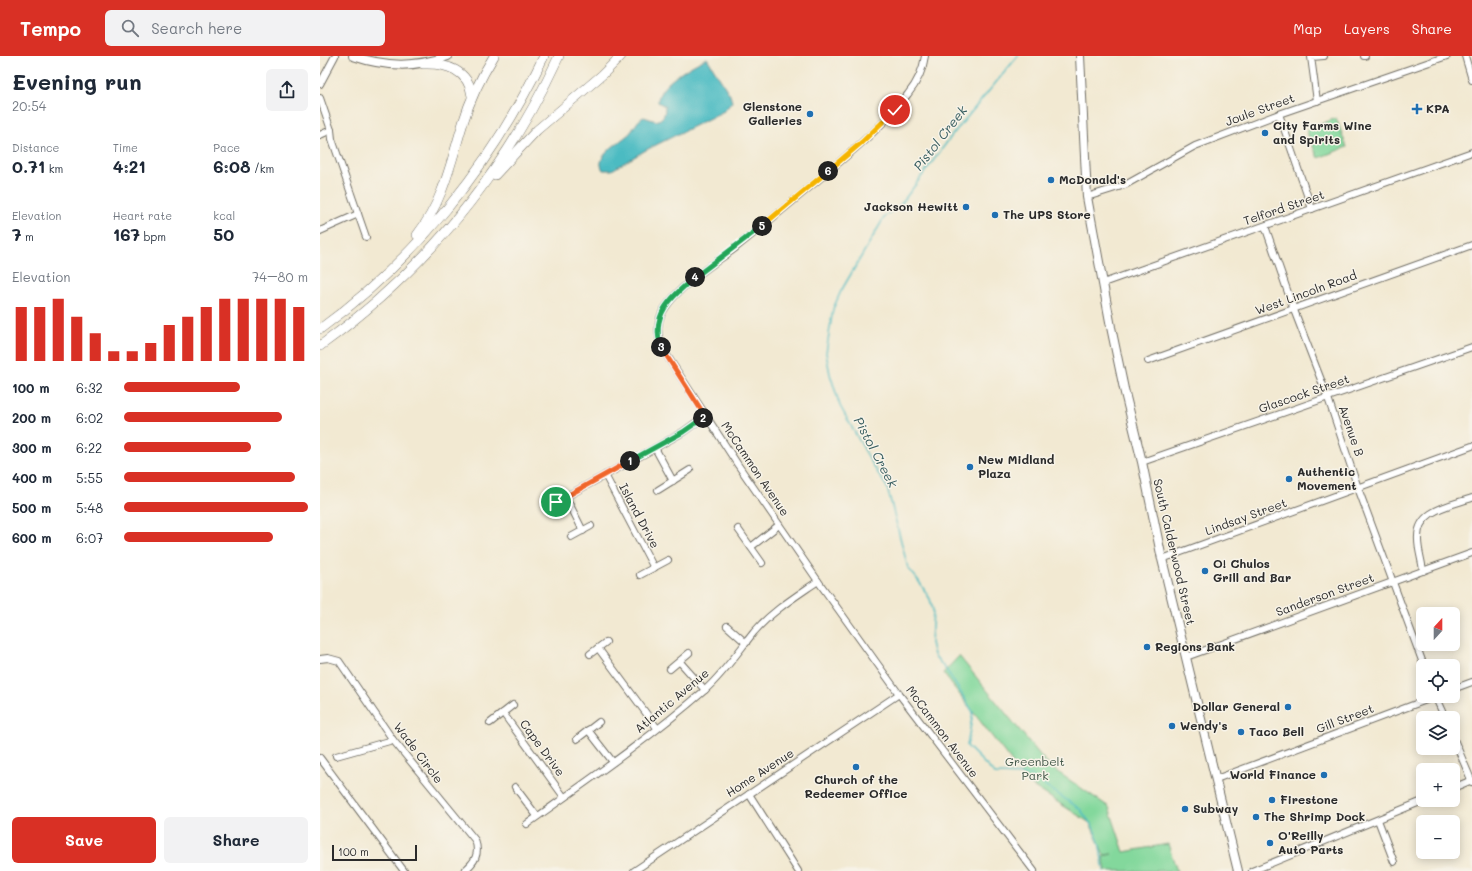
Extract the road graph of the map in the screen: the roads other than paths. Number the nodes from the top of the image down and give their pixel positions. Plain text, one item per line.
1 (335, 56) edge
2 (353, 56) edge
3 (448, 56) edge
4 (494, 56) edge
5 (544, 56) edge
6 (559, 56) edge
7 (621, 56) edge
8 (925, 56) edge
9 (1080, 56) edge
10 (1324, 56) edge
11 (1447, 56) edge
12 (1465, 56) edge
13 (423, 64) junction
14 (1472, 80) edge
15 (320, 84) edge
16 (472, 96) junction
17 (320, 98) edge
18 (1316, 101) junction
19 (1279, 114) junction
20 (331, 130) junction
21 (320, 135) edge
22 (1472, 152) edge
23 (484, 186) junction
24 (1087, 198) junction
25 (1312, 209) junction
26 (358, 214) junction
27 (1265, 226) junction
28 (320, 231) edge
29 (366, 237) dead end
30 (1472, 246) edge
31 (396, 264) junction
32 (1103, 283) junction
33 (1294, 310) junction
34 (320, 329) edge
35 (320, 346) edge
36 (1472, 347) edge
37 (1148, 361) dead end
38 (1328, 398) junction
39 (705, 416) junction
40 (1472, 446) edge
41 (655, 448) junction
42 (1142, 462) junction
43 (690, 470) dead end
44 (604, 475) junction
45 (673, 481) junction
46 (1358, 488) junction
47 (658, 490) dead end
48 (566, 496) junction
49 (1472, 498) edge
50 (556, 502) dead end
51 (779, 525) junction
52 (591, 526) dead end
53 (738, 529) dead end
54 (583, 531) junction
55 (571, 537) dead end
56 (751, 547) junction
57 (1472, 553) edge
58 (1162, 559) junction
59 (668, 560) dead end
60 (762, 563) dead end
61 (654, 568) junction
62 (1423, 571) junction
63 (640, 575) dead end
64 (818, 581) junction
65 (1392, 582) junction
66 (727, 626) dead end
67 (606, 642) dead end
68 (746, 643) junction
69 (598, 648) junction
70 (689, 652) dead end
71 (590, 654) dead end
72 (1186, 657) junction
73 (320, 659) edge
74 (1421, 659) edge
75 (680, 662) junction
76 (670, 669) dead end
77 (1472, 682) edge
78 (1460, 686) edge
79 (705, 690) junction
80 (899, 694) junction
81 (1417, 703) edge
82 (512, 705) dead end
83 (503, 713) junction
84 (599, 722) dead end
85 (490, 723) dead end
86 (657, 728) junction
87 (588, 730) junction
88 (577, 739) dead end
89 (393, 740) junction
90 (1460, 754) edge
91 (336, 756) dead end
92 (320, 758) edge
93 (613, 762) junction
94 (1216, 779) junction
95 (1472, 781) edge
96 (1460, 785) edge
97 (515, 787) dead end
98 (749, 794) junction
99 (564, 797) junction
100 (1416, 804) edge
101 (537, 816) junction
102 (1378, 820) junction
103 (527, 824) dead end
104 (1394, 862) dead end
105 (404, 871) edge
106 (464, 871) edge
107 (634, 871) edge
108 (798, 871) edge
109 (1034, 871) edge
110 (1238, 871) edge
111 (1252, 871) edge

1 - 15 street
2 - 13 main road
3 - 13 main road
4 - 16 highway
5 - 31 highway
6 - 23 highway
7 - 23 highway
8 - 39 street, McCammon Avenue
9 - 24 main road, South Calderwood Street
10 - 18 street
11 - 18 street, Joule Street
12 - 14 street
13 - 16 highway
16 - 31 highway
17 - 20 street
18 - 19 street, Joule Street
19 - 24 street, Joule Street
19 - 25 street
20 - 21 street
20 - 26 street
22 - 25 street, Telford Street
23 - 35 highway
24 - 32 main road, South Calderwood Street
25 - 27 street, Telford Street
26 - 28 street
26 - 29 street
27 - 32 street, Telford Street
27 - 33 street, Avenue B
30 - 33 street, West Lincoln Road
31 - 34 highway
32 - 42 main road, South Calderwood Street
33 - 37 street, West Lincoln Road
33 - 38 street, Avenue B
36 - 38 street, Glascock Street
38 - 42 street, Glascock Street
38 - 46 street, Avenue B
39 - 41 street
39 - 51 street, McCammon Avenue
40 - 46 street, Lindsay Street
41 - 44 street
41 - 45 street
42 - 58 main road, South Calderwood Street
43 - 45 street
44 - 48 street
44 - 61 street, Island Drive
45 - 47 street
46 - 58 street, Lindsay Street
46 - 65 street, Avenue B
48 - 50 street
48 - 54 street
49 - 62 street
51 - 56 street
51 - 64 street, McCammon Avenue
52 - 54 street
53 - 56 street
54 - 55 street
56 - 60 street
57 - 62 street, Sanderson Street
58 - 72 main road, South Calderwood Street
59 - 61 street, Island Drive
61 - 63 street, Island Drive
62 - 65 street, Sanderson Street
64 - 68 street, Atlantic Avenue
64 - 80 street, McCammon Avenue
65 - 72 street, Sanderson Street
65 - 74 street, Avenue B
66 - 68 street
67 - 69 street
68 - 79 street, Atlantic Avenue
69 - 71 street
69 - 86 street
70 - 75 street
72 - 94 main road, South Calderwood Street
73 - 89 street, Wade Circle
75 - 76 street
75 - 79 street
77 - 78 street
79 - 86 street, Atlantic Avenue
80 - 98 street, Home Avenue
80 - 109 street, McCammon Avenue
81 - 94 street, Gill Street
82 - 83 street
83 - 85 street
83 - 99 street, Cape Drive
84 - 87 street
86 - 93 street, Atlantic Avenue
87 - 88 street
87 - 93 street
89 - 91 street
89 - 106 street, Wade Circle
90 - 95 street
92 - 105 street
93 - 99 street, Atlantic Avenue
94 - 110 main road, South Calderwood Street
95 - 96 street
97 - 101 street
98 - 107 street, Home Avenue
98 - 108 street
99 - 101 street, Atlantic Avenue
100 - 102 street
101 - 103 street, Atlantic Avenue
102 - 104 street
102 - 111 street

